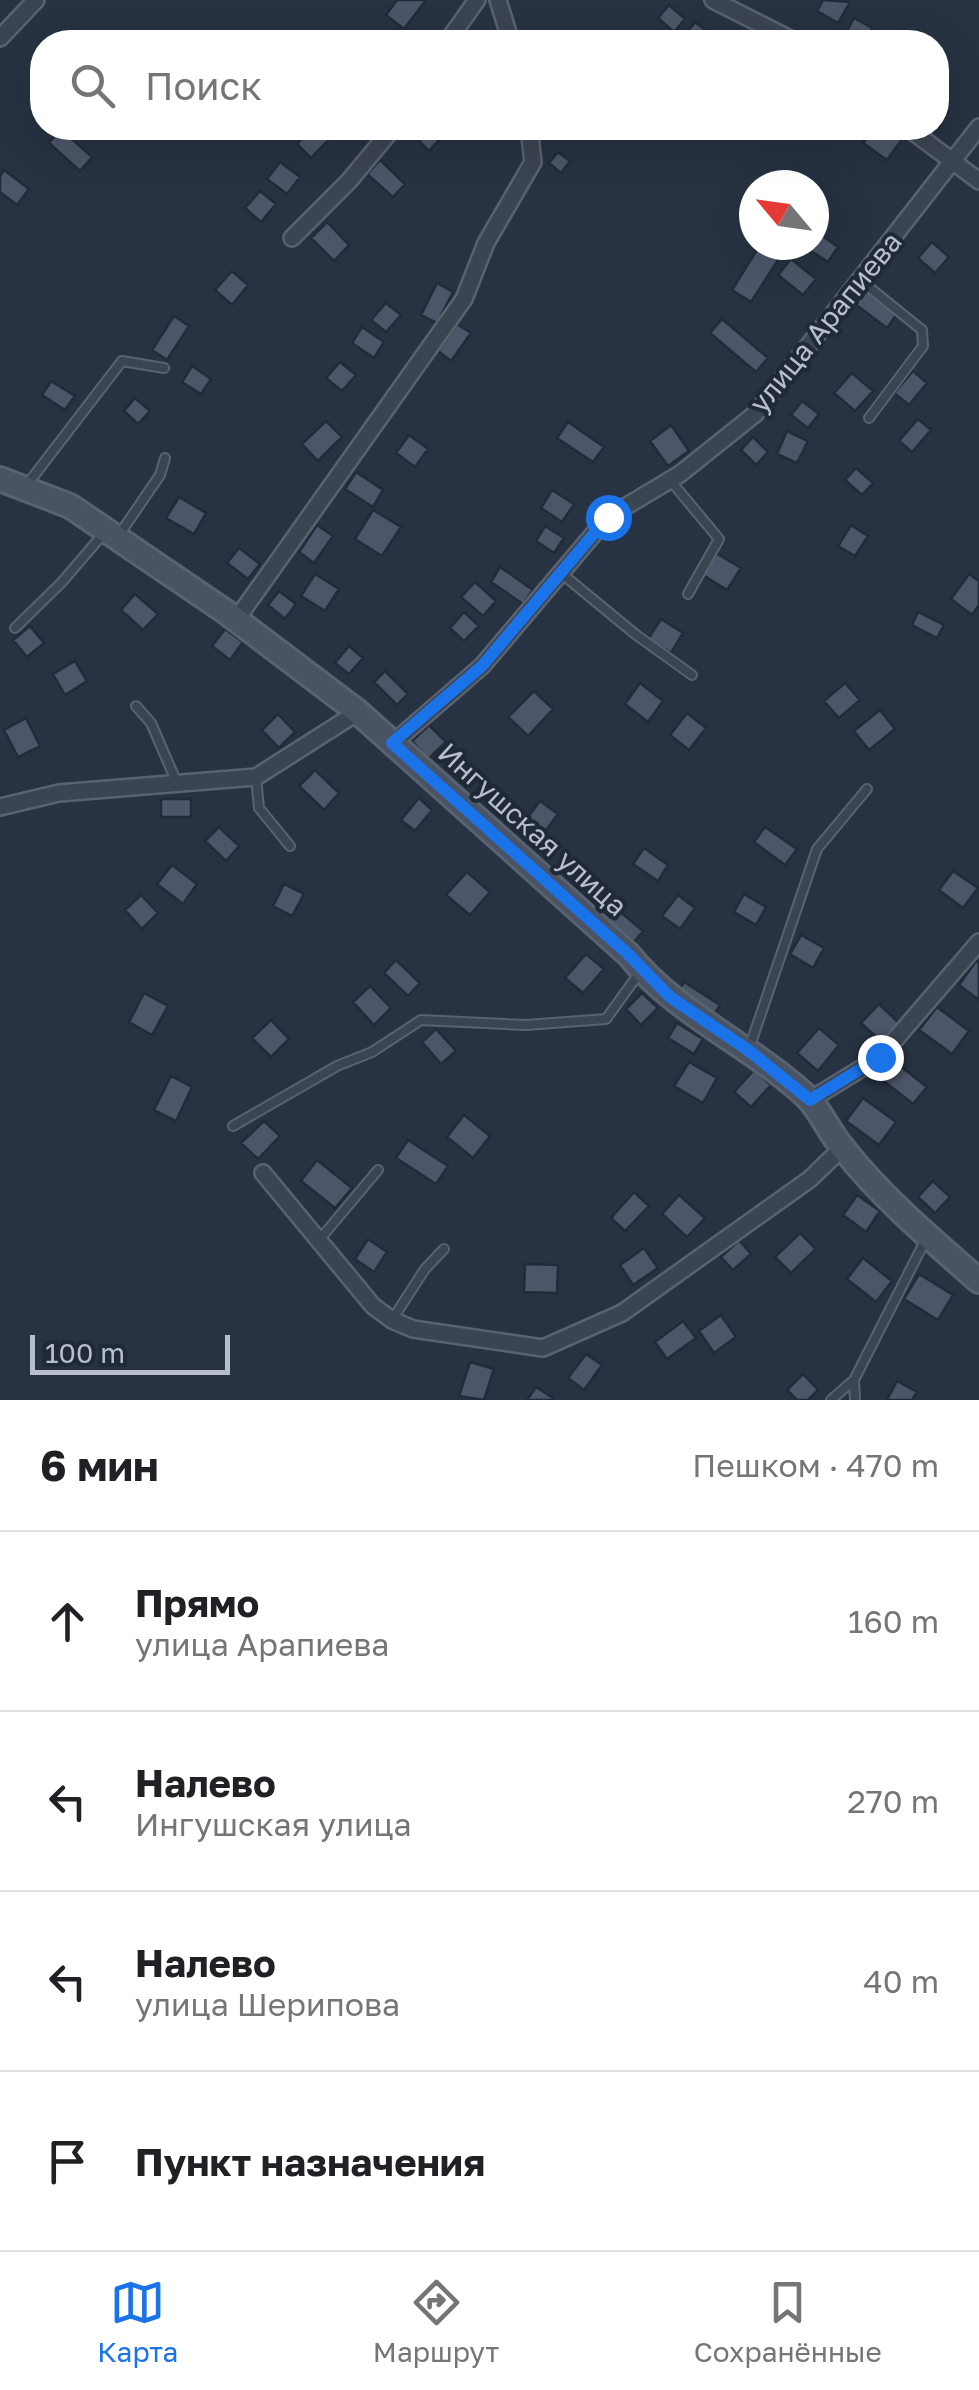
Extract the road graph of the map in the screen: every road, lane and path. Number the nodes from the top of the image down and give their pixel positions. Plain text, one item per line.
1 (36, 0) edge
2 (477, 0) edge
3 (498, 0) edge
4 (714, 0) edge
5 (456, 30) edge
6 (507, 30) edge
7 (773, 30) edge
8 (0, 38) edge
9 (979, 127) edge
10 (384, 140) edge
11 (531, 140) edge
12 (924, 140) edge
13 (952, 161) junction
14 (979, 181) edge
15 (292, 238) dead end
16 (860, 279) junction
17 (164, 368) dead end
18 (869, 418) dead end
19 (165, 458) dead end
20 (0, 478) edge
21 (670, 480) junction
22 (24, 488) junction
23 (111, 534) junction
24 (560, 573) junction
25 (688, 594) dead end
26 (236, 620) junction
27 (15, 628) dead end
28 (692, 675) dead end
29 (136, 706) dead end
30 (358, 712) junction
31 (392, 743) junction
32 (256, 777) junction
33 (177, 783) junction
34 (867, 788) dead end
35 (0, 807) edge
36 (290, 846) dead end
37 (979, 942) edge
38 (641, 970) junction
39 (748, 1050) junction
40 (810, 1100) junction
41 (233, 1126) dead end
42 (842, 1148) junction
43 (378, 1170) dead end
44 (263, 1173) dead end
45 (928, 1236) junction
46 (320, 1239) junction
47 (444, 1249) dead end
48 (979, 1281) edge
49 (392, 1320) junction
50 (854, 1380) junction
51 (831, 1400) edge
52 (855, 1400) edge

1 - 8 street
2 - 5 street
3 - 6 street
4 - 7 street
9 - 13 street, улица Арапиева
10 - 15 street
11 - 26 street
12 - 13 street
13 - 14 street
13 - 16 street, улица Арапиева
16 - 18 lane
16 - 21 street, улица Арапиева
17 - 22 lane
19 - 23 lane
20 - 22 street, Ингушская улица
21 - 24 street, улица Арапиева
21 - 25 lane
22 - 23 street, Ингушская улица
23 - 26 street, Ингушская улица
23 - 27 lane
24 - 28 lane
24 - 31 street, улица Арапиева
26 - 30 street, Ингушская улица
29 - 33 lane
30 - 31 street, Ингушская улица
30 - 32 street
31 - 38 street, Ингушская улица
32 - 33 street
32 - 36 lane
33 - 35 street
34 - 39 lane
37 - 40 street
38 - 39 street, Ингушская улица
38 - 41 lane
39 - 40 street, Ингушская улица
40 - 42 street, Ингушская улица
42 - 45 street, Ингушская улица
42 - 49 street
43 - 46 lane
44 - 46 street
45 - 48 street, Ингушская улица
45 - 50 lane
46 - 49 street
47 - 49 lane
50 - 51 lane
50 - 52 lane

